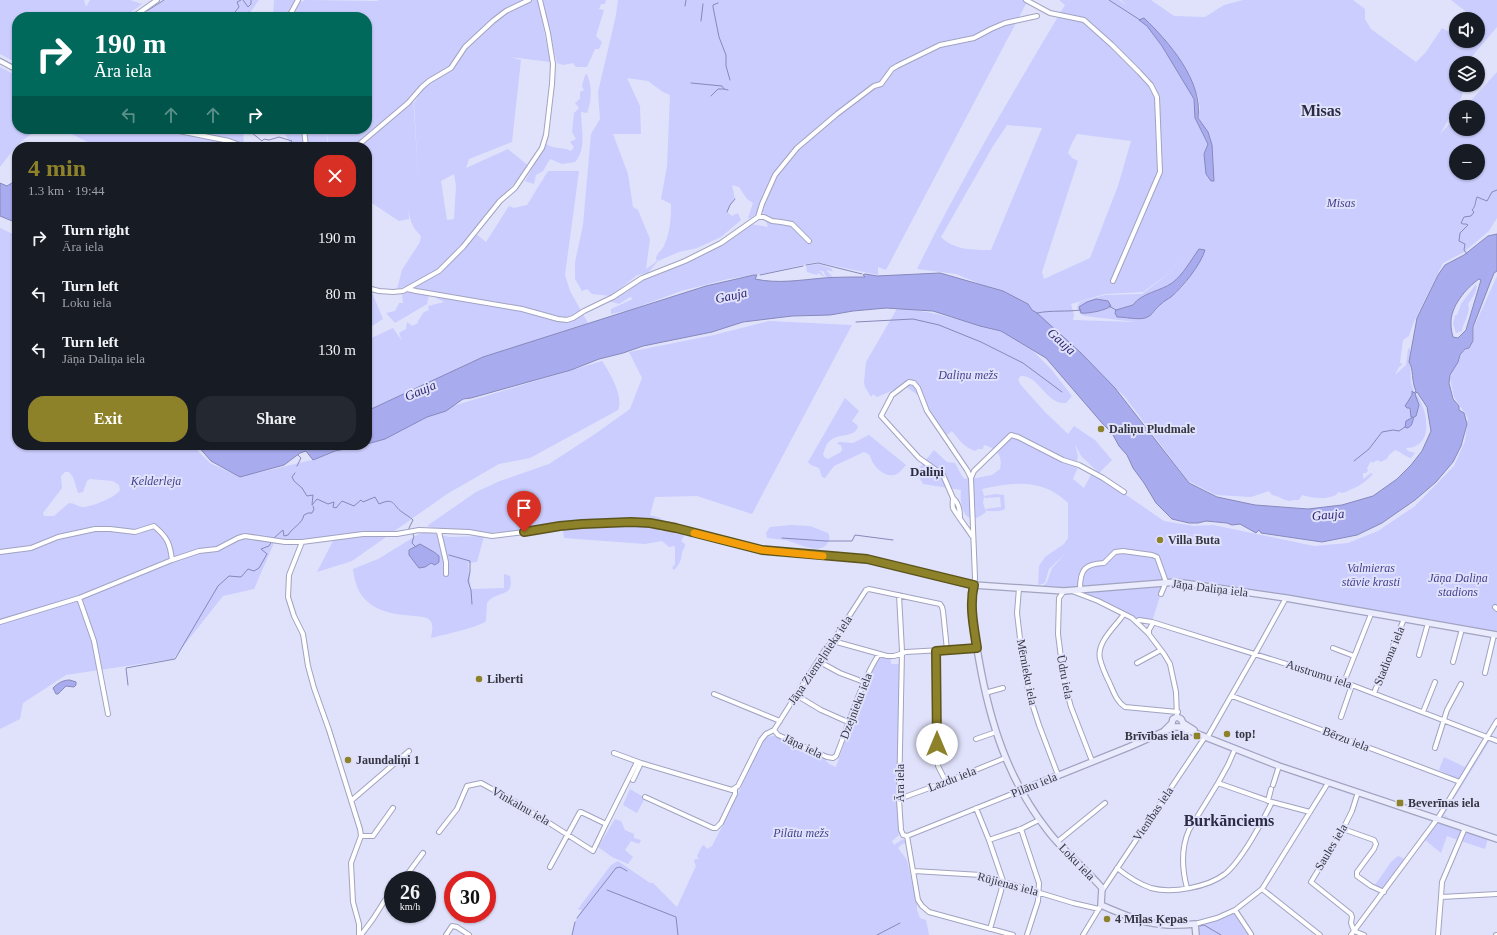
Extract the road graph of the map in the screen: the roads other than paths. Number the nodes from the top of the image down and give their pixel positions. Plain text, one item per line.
1 (157, 0) edge
2 (298, 0) edge
3 (529, 0) edge
4 (540, 0) edge
5 (1026, 0) edge
6 (140, 12) edge
7 (292, 12) edge
8 (1037, 16) dead end
9 (0, 61) edge
10 (12, 67) edge
11 (372, 133) edge
12 (194, 134) edge
13 (371, 134) edge
14 (232, 142) edge
15 (362, 142) edge
16 (760, 210) junction
17 (758, 217) junction
18 (764, 217) junction
19 (809, 241) dead end
20 (1113, 281) dead end
21 (372, 289) edge
22 (407, 289) junction
23 (971, 478) junction
24 (1124, 492) dead end
25 (439, 532) junction
26 (972, 536) junction
27 (302, 542) junction
28 (0, 552) edge
29 (172, 560) junction
30 (446, 574) dead end
31 (1166, 582) junction
32 (974, 585) junction
33 (1019, 588) junction
34 (1080, 589) junction
35 (1064, 591) junction
36 (1071, 591) junction
37 (1161, 594) dead end
38 (899, 595) junction
39 (79, 598) junction
40 (1286, 598) junction
41 (1124, 614) junction
42 (1371, 614) junction
43 (1404, 619) junction
44 (0, 622) edge
45 (1137, 622) junction
46 (1153, 623) junction
47 (1428, 623) junction
48 (1462, 629) junction
49 (1149, 635) junction
50 (1495, 635) edge
51 (833, 641) junction
52 (977, 648) junction
53 (1333, 648) dead end
54 (947, 650) junction
55 (1161, 650) junction
56 (936, 651) junction
57 (879, 654) junction
58 (902, 654) junction
59 (1255, 654) junction
60 (1419, 655) dead end
61 (1354, 656) junction
62 (818, 660) junction
63 (1453, 662) dead end
64 (1137, 663) dead end
65 (1484, 673) dead end
66 (864, 682) junction
67 (1344, 682) junction
68 (1435, 682) dead end
69 (1460, 684) dead end
70 (1352, 685) junction
71 (1003, 688) dead end
72 (985, 693) junction
73 (1374, 693) junction
74 (714, 694) dead end
75 (796, 695) junction
76 (1232, 696) junction
77 (1424, 712) junction
78 (108, 714) dead end
79 (1178, 714) junction
80 (1341, 717) dead end
81 (1444, 720) junction
82 (780, 721) junction
83 (1497, 721) edge
84 (848, 722) junction
85 (1177, 725) junction
86 (774, 730) junction
87 (996, 732) junction
88 (1204, 737) junction
89 (1487, 737) junction
90 (976, 739) dead end
91 (1497, 741) edge
92 (1434, 748) dead end
93 (1235, 749) junction
94 (410, 751) dead end
95 (614, 753) dead end
96 (833, 758) joint
97 (1005, 758) junction
98 (1092, 761) junction
99 (639, 763) junction
100 (1279, 766) junction
101 (1058, 775) junction
102 (632, 780) dead end
103 (946, 782) junction
104 (1460, 782) junction
105 (1218, 783) junction
106 (1328, 783) junction
107 (735, 789) junction
108 (1022, 790) junction
109 (1358, 792) junction
110 (645, 797) dead end
111 (899, 799) junction
112 (352, 800) junction
113 (1270, 802) junction
114 (1105, 803) dead end
115 (393, 808) dead end
116 (976, 808) junction
117 (1310, 812) junction
118 (1438, 818) junction
119 (1039, 820) junction
120 (606, 824) junction
121 (1465, 828) junction
122 (1021, 829) junction
123 (1343, 829) junction
124 (439, 832) dead end
125 (568, 834) junction
126 (361, 836) junction
127 (908, 836) junction
128 (1497, 839) edge
129 (989, 840) junction
130 (1057, 842) junction
131 (423, 853) dead end
132 (550, 867) dead end
133 (1116, 868) junction
134 (410, 871) edge
135 (914, 871) junction
136 (1003, 881) junction
137 (1187, 888) junction
138 (1262, 889) junction
139 (1102, 891) junction
140 (1384, 892) junction
141 (1039, 893) junction
142 (1497, 894) edge
143 (1441, 897) junction
144 (384, 902) edge
145 (1100, 907) junction
146 (1235, 910) junction
147 (1195, 924) junction
148 (990, 928) junction
149 (1352, 933) edge
150 (1251, 934) dead end
151 (360, 935) edge
152 (446, 935) edge
153 (469, 935) edge
154 (1013, 935) edge
155 (1027, 935) edge
156 (1083, 935) edge
157 (1196, 935) edge
158 (1320, 935) edge
159 (1364, 935) edge
160 (1438, 935) edge

1 - 6 street
2 - 7 street
3 - 11 street
4 - 22 street
5 - 20 street
8 - 16 street
9 - 10 street
12 - 14 street
13 - 15 street
16 - 17 street
16 - 18 street
17 - 18 street
17 - 22 street
18 - 19 street
21 - 22 street
23 - 24 street
23 - 26 street
23 - 26 street
25 - 27 street, Jāņa Daliņa iela
25 - 30 street
25 - 32 street, Jāņa Daliņa iela
26 - 32 street
27 - 29 street, Jāņa Daliņa iela
27 - 112 street
28 - 29 street
29 - 39 street, Jāņa Daliņa iela
31 - 34 street, Jāņa Daliņa iela
31 - 34 street
31 - 37 street
31 - 40 street, Jāņa Daliņa iela
32 - 33 street, Jāņa Daliņa iela
32 - 52 street, Loku iela
33 - 35 street, Jāņa Daliņa iela
33 - 101 street, Mērnieku iela
34 - 36 street, Jāņa Daliņa iela
35 - 36 street, Jāņa Daliņa iela
35 - 98 street, Ūdru iela
36 - 41 street
38 - 51 street, Jāņa Ziemeļnieka iela
38 - 54 street
38 - 58 street, Āra iela
39 - 44 street, Jāņa Daliņa iela
39 - 78 street
40 - 42 street, Jāņa Daliņa iela
40 - 59 street, Vienības iela
41 - 45 street
41 - 79 street
42 - 43 street, Jāņa Daliņa iela
42 - 61 street
43 - 47 street, Jāņa Daliņa iela
43 - 73 street, Stadiona iela
45 - 46 street, Austrumu iela
45 - 49 street
46 - 49 street
46 - 59 street, Austrumu iela
47 - 48 street, Jāņa Daliņa iela
47 - 60 street
48 - 50 street, Jāņa Daliņa iela
48 - 63 street
49 - 55 street
50 - 65 street
51 - 57 street
51 - 62 street, Jāņa Ziemeļnieka iela
52 - 54 street
52 - 72 street, Loku iela
53 - 61 street
54 - 56 street
55 - 64 street
55 - 79 street
56 - 58 street
56 - 103 street
57 - 58 street
57 - 66 street, Dzejnieku iela
58 - 111 street, Āra iela
59 - 67 street, Austrumu iela
59 - 76 street, Vienības iela
61 - 67 street
62 - 66 street
62 - 75 street, Jāņa Ziemeļnieka iela
66 - 84 street, Dzejnieku iela
67 - 70 street, Austrumu iela
68 - 77 street
69 - 81 street
70 - 73 street, Austrumu iela
70 - 80 street
71 - 72 street
72 - 87 street, Loku iela
73 - 77 street, Austrumu iela
74 - 82 street
75 - 82 street, Jāņa Ziemeļnieka iela
75 - 84 street
76 - 88 street, Vienības iela
76 - 104 street, Bērzu iela
77 - 81 street, Austrumu iela
79 - 85 street
81 - 89 street, Austrumu iela
81 - 92 street
82 - 86 street, Jāņa Ziemeļnieka iela
83 - 89 street
84 - 96 street, Dzejnieku iela
85 - 88 street
85 - 98 street, Pilātu iela
86 - 96 street, Jāņa iela
86 - 107 street, Jāņa Ziemeļnieka iela
87 - 90 street
87 - 97 street, Loku iela
88 - 93 street
88 - 133 street, Vienības iela
89 - 91 street, Austrumu iela
89 - 104 street
93 - 100 street
93 - 105 street
94 - 112 street
95 - 99 street
97 - 103 street, Lazdu iela
97 - 108 street, Loku iela
98 - 101 street, Pilātu iela
99 - 102 street
99 - 107 street
99 - 120 street
100 - 106 street
100 - 113 street
101 - 108 street, Pilātu iela
103 - 111 street, Lazdu iela
104 - 118 street
105 - 113 street
105 - 137 street
106 - 109 street
106 - 117 street
107 - 110 street, Jāņa Ziemeļnieka iela
108 - 116 street, Pilātu iela
108 - 119 street, Loku iela
109 - 118 street
109 - 123 street, Saules iela
111 - 127 street, Āra iela
112 - 126 street
113 - 117 street
113 - 137 street
114 - 130 street
115 - 126 street
116 - 127 street, Pilātu iela
116 - 129 street
117 - 138 street
118 - 121 street
118 - 140 street
119 - 122 street
119 - 130 street, Loku iela
120 - 125 street
120 - 125 street, Vīnkalnu iela
121 - 128 street
121 - 143 street
122 - 129 street
122 - 141 street
123 - 140 street
123 - 149 street, Saules iela
124 - 125 street, Vīnkalnu iela
125 - 132 street
126 - 151 street
127 - 135 street, Āra iela
129 - 136 street
130 - 139 street, Loku iela
131 - 134 street
133 - 137 street
133 - 139 street, Vienības iela
135 - 136 street, Rūjienas iela
135 - 148 street, Āra iela
136 - 141 street, Rūjienas iela
136 - 148 street
138 - 146 street
138 - 158 street
139 - 145 street, Loku iela
140 - 149 street
141 - 145 street, Rūjienas iela
141 - 155 street
142 - 143 street
143 - 160 street
144 - 151 street
145 - 147 street
145 - 156 street
146 - 147 street
146 - 150 street
147 - 157 street
148 - 154 street
149 - 159 street
152 - 153 street

